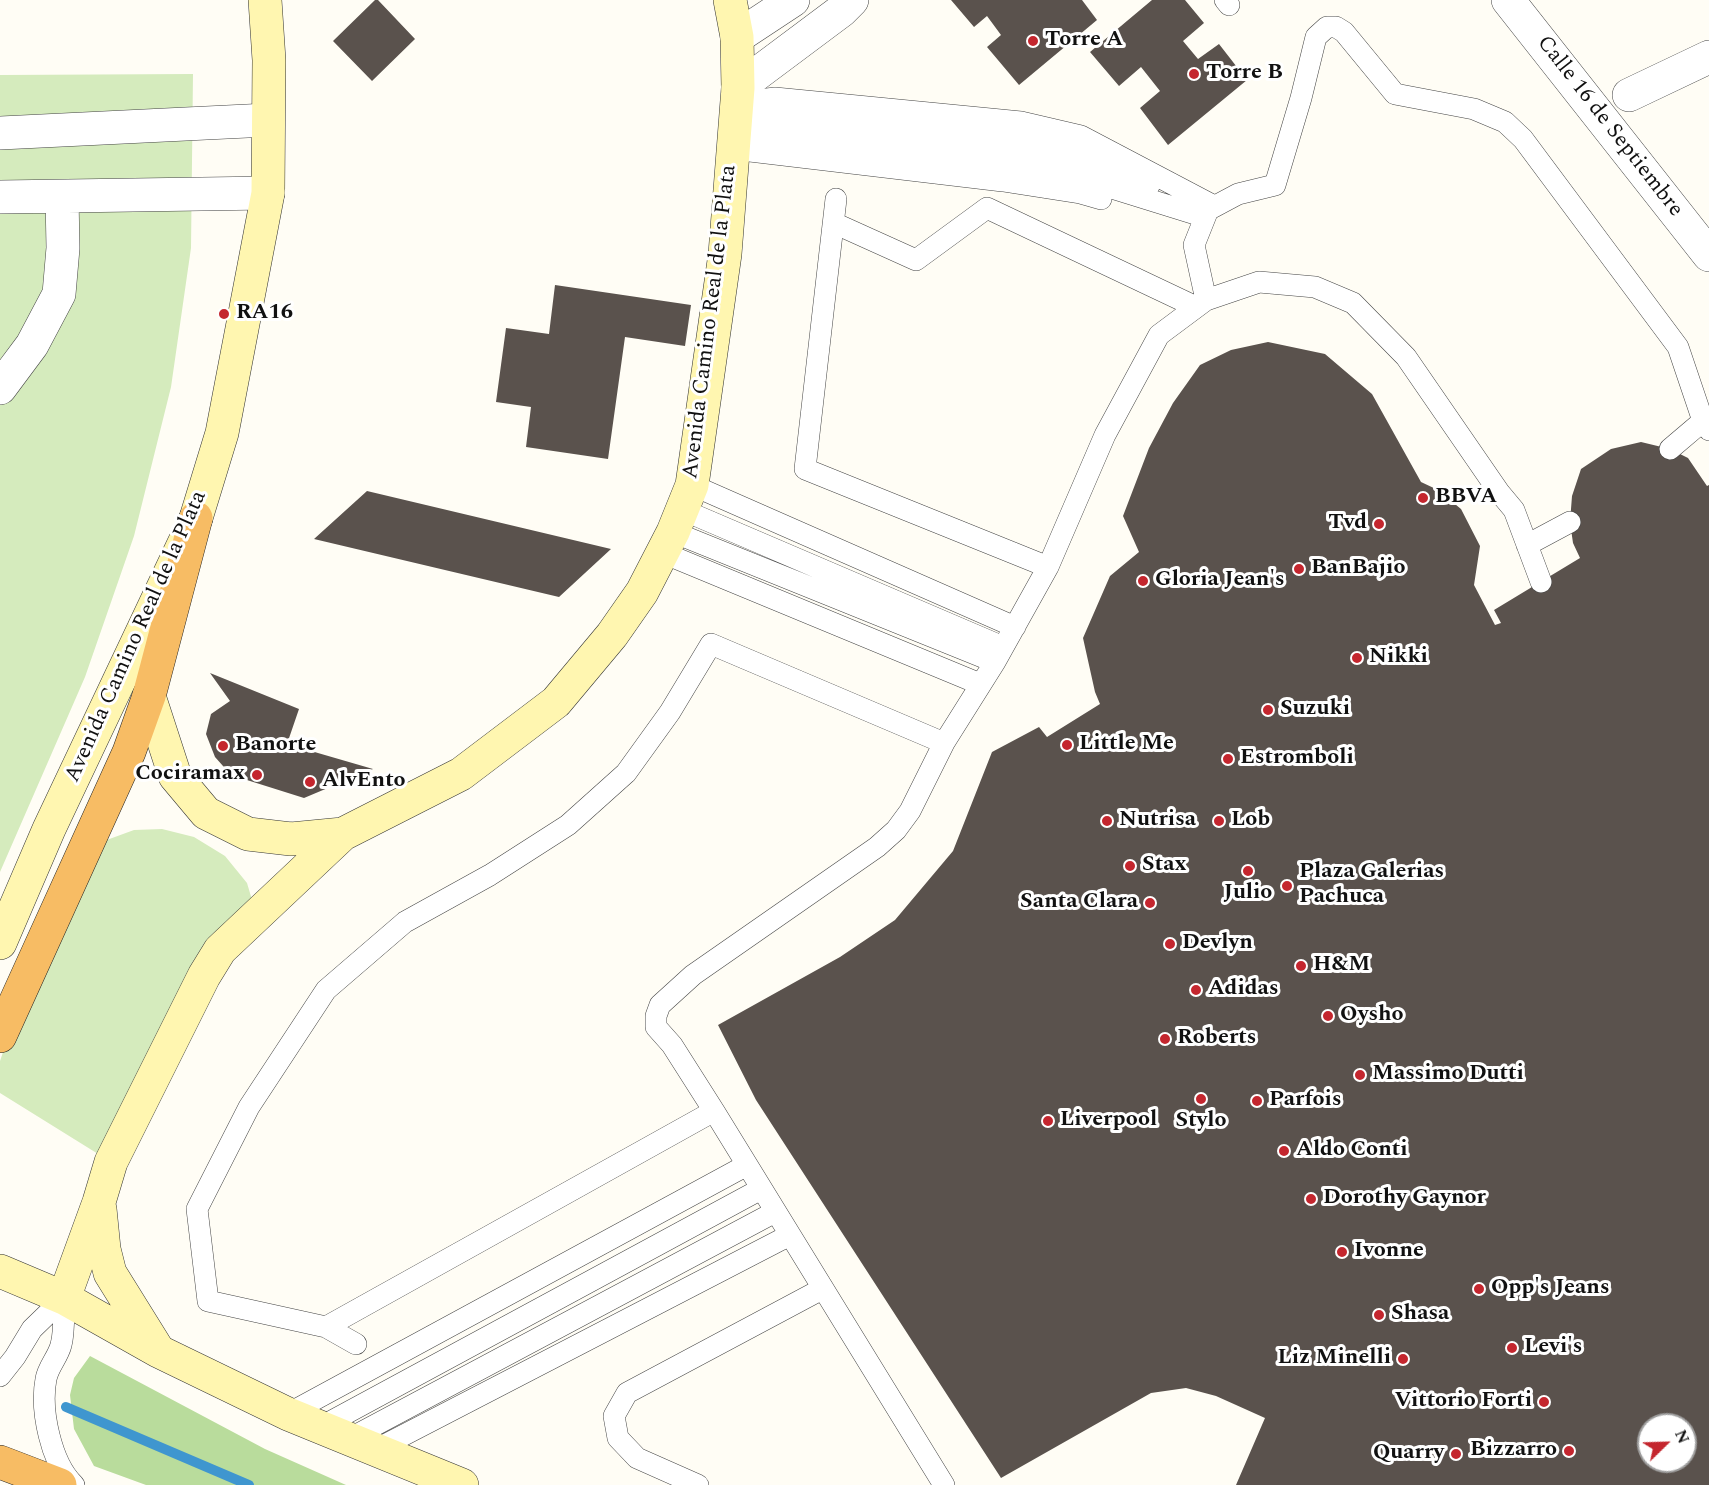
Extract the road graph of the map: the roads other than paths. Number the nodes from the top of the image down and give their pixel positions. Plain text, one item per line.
1 (266, 0) edge
2 (730, 0) edge
3 (793, 0) edge
4 (852, 0) edge
5 (1508, 0) edge
6 (737, 37) junction
7 (1709, 57) edge
8 (1629, 95) dead end
9 (735, 118) junction
10 (268, 120) junction
11 (0, 132) edge
12 (268, 193) junction
13 (0, 196) edge
14 (62, 197) junction
15 (836, 199) dead end
16 (1207, 215) junction
17 (834, 223) junction
18 (1709, 255) edge
19 (1201, 304) junction
20 (0, 388) edge
21 (1706, 426) edge
22 (1670, 448) dead end
23 (196, 518) junction
24 (677, 519) junction
25 (1570, 522) dead end
26 (1527, 545) junction
27 (1048, 567) junction
28 (1541, 582) dead end
29 (1015, 627) junction
30 (999, 655) junction
31 (981, 684) junction
32 (148, 696) junction
33 (944, 743) junction
34 (343, 834) junction
35 (0, 943) edge
36 (0, 1036) edge
37 (714, 1111) junction
38 (747, 1165) junction
39 (761, 1189) junction
40 (99, 1202) junction
41 (776, 1212) junction
42 (790, 1235) junction
43 (0, 1271) edge
44 (822, 1289) junction
45 (64, 1298) junction
46 (326, 1327) junction
47 (356, 1344) dead end
48 (158, 1351) junction
49 (0, 1376) edge
50 (288, 1414) junction
51 (319, 1428) junction
52 (362, 1445) junction
53 (0, 1462) edge
54 (60, 1485) edge
55 (74, 1485) edge
56 (413, 1485) edge
57 (462, 1485) edge
58 (698, 1485) edge
59 (944, 1485) edge

1 - 10 main road, Avenida Camino Real de la Plata
2 - 6 main road, Avenida Camino Real de la Plata
3 - 6 street
4 - 9 street
5 - 18 street, Calle 16 de Septiembre
6 - 9 main road, Avenida Camino Real de la Plata
7 - 8 street
9 - 16 lane
9 - 16 lane
9 - 24 main road, Avenida Camino Real de la Plata
10 - 11 street
10 - 12 main road, Avenida Camino Real de la Plata
12 - 14 street
12 - 23 main road, Avenida Camino Real de la Plata
13 - 14 street
14 - 20 street
15 - 17 lane
16 - 19 lane
16 - 21 lane
17 - 19 lane
17 - 27 lane
19 - 26 lane
19 - 27 lane
21 - 22 lane
23 - 32 highway
23 - 35 main road, Avenida Camino Real de la Plata
24 - 29 lane
24 - 30 lane
24 - 31 lane
24 - 34 main road, Avenida Camino Real de la Plata
25 - 26 lane
26 - 28 lane
27 - 29 lane
29 - 30 lane
30 - 31 lane
31 - 33 lane
32 - 34 main road
32 - 36 highway
33 - 37 lane
33 - 46 lane
34 - 40 main road, Avenida Camino Real de la Plata
37 - 38 lane
37 - 46 lane
38 - 39 lane
38 - 50 lane
39 - 41 lane
39 - 51 lane
40 - 45 main road, Avenida Camino Real de la Plata
40 - 48 main road
41 - 42 lane
41 - 52 lane
42 - 44 lane
42 - 52 lane
43 - 45 main road
44 - 58 lane
44 - 59 lane
45 - 48 main road
45 - 49 lane
45 - 55 lane
46 - 47 lane
48 - 50 main road
50 - 51 main road
51 - 52 main road
52 - 56 main road
52 - 57 main road
53 - 54 highway

